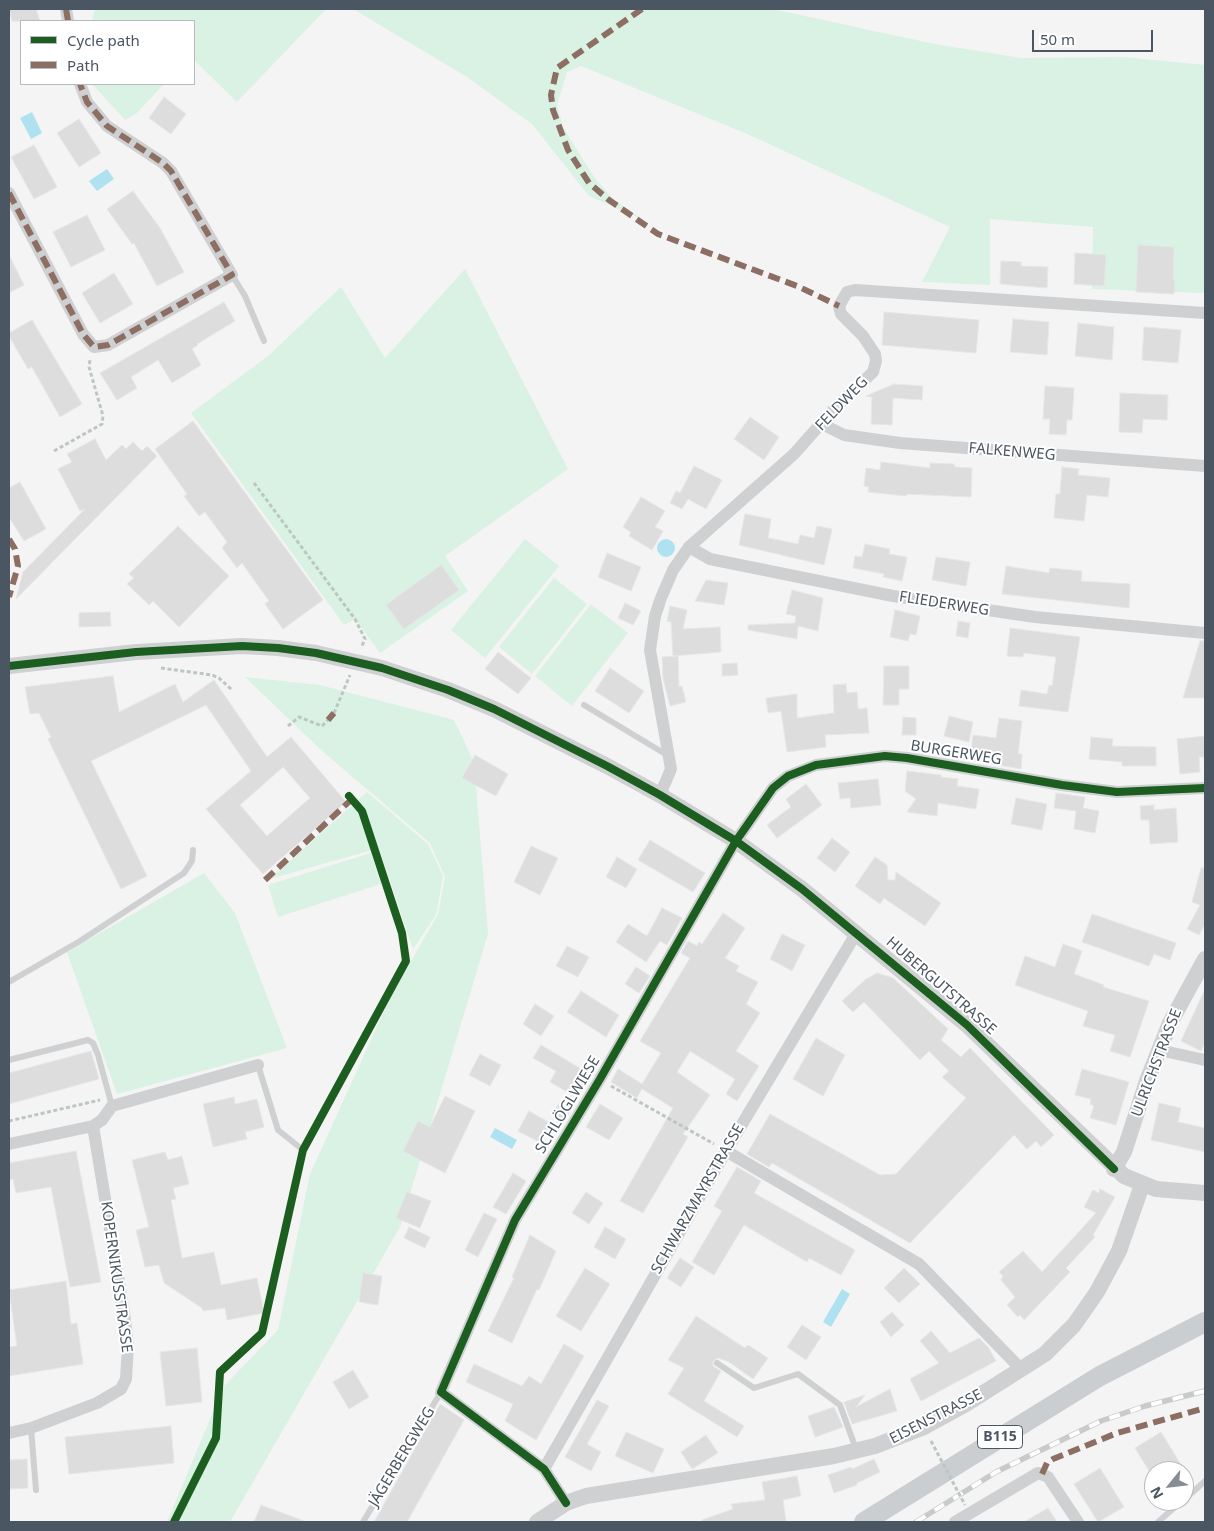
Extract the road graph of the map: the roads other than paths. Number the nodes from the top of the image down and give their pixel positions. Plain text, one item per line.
1 (80, 85) edge
2 (9, 193) edge
3 (232, 275) junction
4 (1205, 313) edge
5 (264, 341) dead end
6 (822, 424) junction
7 (1205, 466) edge
8 (689, 547) junction
9 (1205, 633) edge
10 (9, 666) edge
11 (584, 705) dead end
12 (670, 757) junction
13 (1205, 788) edge
14 (660, 795) junction
15 (736, 841) junction
16 (193, 850) dead end
17 (857, 932) junction
18 (1205, 960) edge
19 (9, 982) edge
20 (1159, 1050) junction
21 (9, 1060) edge
22 (1205, 1060) edge
23 (258, 1065) joint
24 (111, 1102) junction
25 (93, 1126) junction
26 (9, 1144) edge
27 (303, 1150) dead end
28 (726, 1151) junction
29 (1114, 1168) junction
30 (1142, 1186) junction
31 (1205, 1193) edge
32 (1205, 1322) edge
33 (716, 1363) dead end
34 (1022, 1370) junction
35 (441, 1392) junction
36 (31, 1428) junction
37 (9, 1433) edge
38 (857, 1451) junction
39 (544, 1469) junction
40 (1205, 1481) edge
41 (36, 1490) dead end
42 (1194, 1490) edge
43 (566, 1502) junction
44 (1170, 1511) edge
45 (363, 1522) edge
46 (537, 1522) edge
47 (864, 1522) edge
48 (955, 1522) edge
49 (1078, 1522) edge
50 (1158, 1522) edge

1 - 3 street
2 - 3 street
3 - 5 lane
4 - 6 street, FELDWEG
6 - 7 street, FALKENWEG
6 - 8 street, FELDWEG
8 - 9 street, FLIEDERWEG
8 - 12 street, FELDWEG
10 - 14 street, HUBERGUTSTRASSE
11 - 12 lane
12 - 14 street, FELDWEG
13 - 15 street, BURGERWEG
14 - 15 street, HUBERGUTSTRASSE
15 - 17 street, HUBERGUTSTRASSE
15 - 35 street, SCHLÖGLWIESE
16 - 19 lane
17 - 28 street, SCHWARZMAYRSTRASSE
17 - 29 street, HUBERGUTSTRASSE
18 - 20 street, ULRICHSTRASSE
20 - 22 street
20 - 29 street, ULRICHSTRASSE
21 - 24 lane
23 - 24 street
23 - 27 lane
24 - 25 street
25 - 26 street
25 - 36 street, KOPERNIKUSSTRASSE
28 - 34 street
28 - 39 street, SCHWARZMAYRSTRASSE
29 - 30 street, HUBERGUTSTRASSE
30 - 31 street
30 - 34 street, EISENSTRASSE
32 - 47 main road, B115
33 - 38 lane
34 - 38 street, EISENSTRASSE
35 - 39 street
35 - 45 lane, JÄGERBERGWEG
36 - 37 street, KOPERNIKUSSTRASSE
36 - 41 lane
38 - 43 street, EISENSTRASSE
39 - 43 street
40 - 42 lane
43 - 46 street, EISENSTRASSE
44 - 50 lane
48 - 49 street

